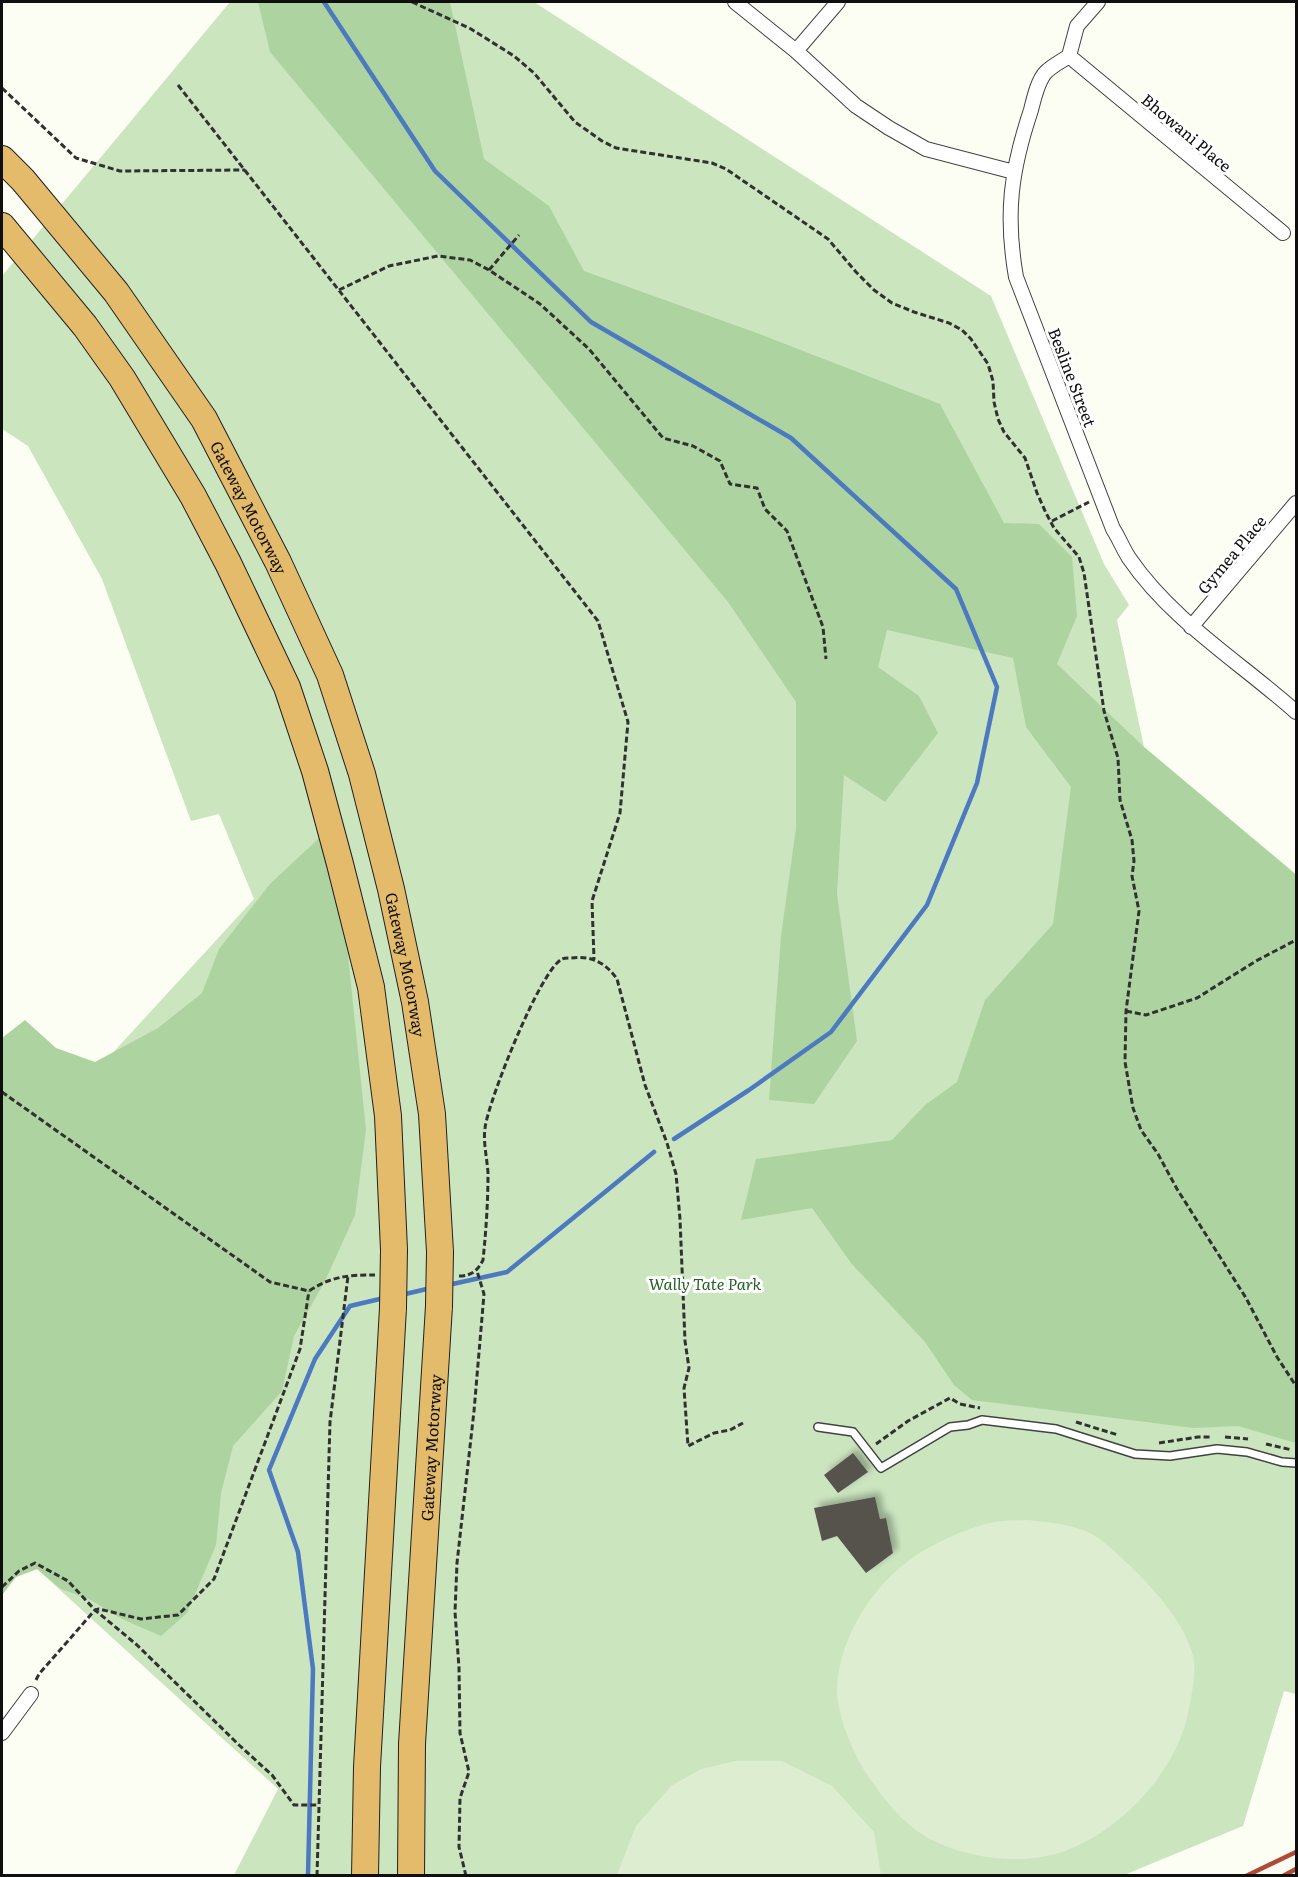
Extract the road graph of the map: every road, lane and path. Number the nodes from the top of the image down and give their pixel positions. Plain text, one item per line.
1 (412, 2) edge
2 (735, 2) edge
3 (838, 2) edge
4 (1098, 2) edge
5 (796, 51) junction
6 (1069, 56) junction
7 (178, 85) dead end
8 (2, 88) edge
9 (2, 159) edge
10 (245, 170) junction
11 (1014, 172) junction
12 (2, 226) edge
13 (1283, 233) dead end
14 (519, 235) dead end
15 (489, 270) junction
16 (339, 290) junction
17 (1101, 496) junction
18 (1296, 503) edge
19 (1051, 522) junction
20 (1191, 627) junction
21 (826, 659) dead end
22 (1296, 712) edge
23 (1296, 940) edge
24 (594, 959) junction
25 (1126, 1011) junction
26 (2, 1092) edge
27 (477, 1271) junction
28 (348, 1275) junction
29 (384, 1275) dead end
30 (454, 1276) dead end
31 (309, 1291) junction
32 (1296, 1386) edge
33 (743, 1423) dead end
34 (819, 1427) dead end
35 (1296, 1463) edge
36 (2, 1587) edge
37 (95, 1610) junction
38 (31, 1694) joint
39 (2, 1733) edge
40 (319, 1805) junction
41 (317, 1875) edge
42 (364, 1875) edge
43 (411, 1875) edge
44 (466, 1875) edge

1 - 19 path
2 - 5 street
3 - 5 street
4 - 6 street
5 - 11 street
6 - 11 street, Besline Street
6 - 13 street, Bhowani Place
7 - 10 path
8 - 10 path
9 - 43 highway, Gateway Motorway, bridge
10 - 16 path
11 - 17 street, Besline Street
12 - 42 highway, bridge
14 - 15 path
15 - 16 path
15 - 21 path
16 - 24 path
17 - 19 path
17 - 20 street, Besline Street
18 - 20 street, Gymea Place
19 - 25 path
20 - 22 street, Besline Street
23 - 25 path
24 - 27 path
24 - 33 path
25 - 32 path
26 - 31 path
27 - 30 path
27 - 44 path
28 - 29 path
28 - 31 path
28 - 40 path
31 - 37 path
34 - 35 lane
36 - 37 path
37 - 38 path
37 - 40 path
38 - 39 street
40 - 41 path

